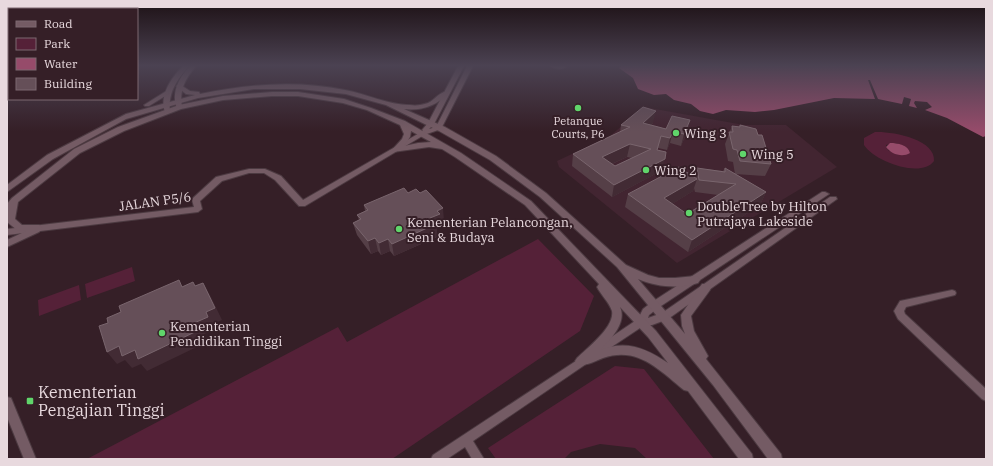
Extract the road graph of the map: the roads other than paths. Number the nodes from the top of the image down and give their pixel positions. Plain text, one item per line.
1 (170, 88) edge
2 (179, 88) edge
3 (181, 88) edge
4 (254, 88) edge
5 (312, 88) edge
6 (449, 88) edge
7 (459, 88) edge
8 (220, 91) junction
9 (168, 92) junction
10 (446, 93) junction
11 (386, 103) junction
12 (178, 104) junction
13 (167, 107) junction
14 (124, 117) junction
15 (402, 123) junction
16 (431, 124) junction
17 (439, 128) junction
18 (422, 134) junction
19 (396, 150) junction
20 (458, 155) junction
21 (7, 189) edge
22 (825, 194) dead end
23 (833, 199) dead end
24 (15, 200) junction
25 (7, 210) edge
26 (39, 228) junction
27 (7, 232) edge
28 (7, 244) edge
29 (578, 255) junction
30 (620, 265) junction
31 (695, 280) junction
32 (706, 287) junction
33 (952, 293) dead end
34 (655, 305) junction
35 (664, 316) junction
36 (640, 322) junction
37 (582, 362) junction
38 (717, 380) junction
39 (698, 392) junction
40 (986, 396) edge
41 (7, 402) edge
42 (466, 439) junction
43 (30, 459) edge
44 (436, 459) edge
45 (478, 459) edge
46 (747, 459) edge
47 (776, 459) edge

1 - 9 street
2 - 12 street
3 - 8 street
4 - 8 street
5 - 11 street
6 - 10 street
7 - 17 street
8 - 12 street
9 - 13 street
9 - 14 street
10 - 11 street
10 - 16 street
11 - 16 street
12 - 13 street
12 - 15 street
13 - 14 street
13 - 24 street
14 - 21 street
15 - 18 street
15 - 19 street
16 - 17 street
16 - 18 street
17 - 18 street
17 - 30 street
18 - 19 street, JALAN P5/6
18 - 20 street
19 - 20 street
19 - 26 street, JALAN P5/6
20 - 29 street
22 - 31 street
23 - 32 street
24 - 25 street
24 - 26 street
26 - 27 street, JALAN P5/6
26 - 28 street
29 - 36 street
29 - 37 street
30 - 31 street
30 - 34 street
31 - 34 street
32 - 35 street
32 - 38 street
33 - 40 street
34 - 35 street
34 - 36 street
35 - 36 street
35 - 38 street
36 - 37 street
36 - 39 street
37 - 39 street
37 - 42 street
38 - 47 street
39 - 46 street
41 - 43 street
42 - 44 street
42 - 45 street

